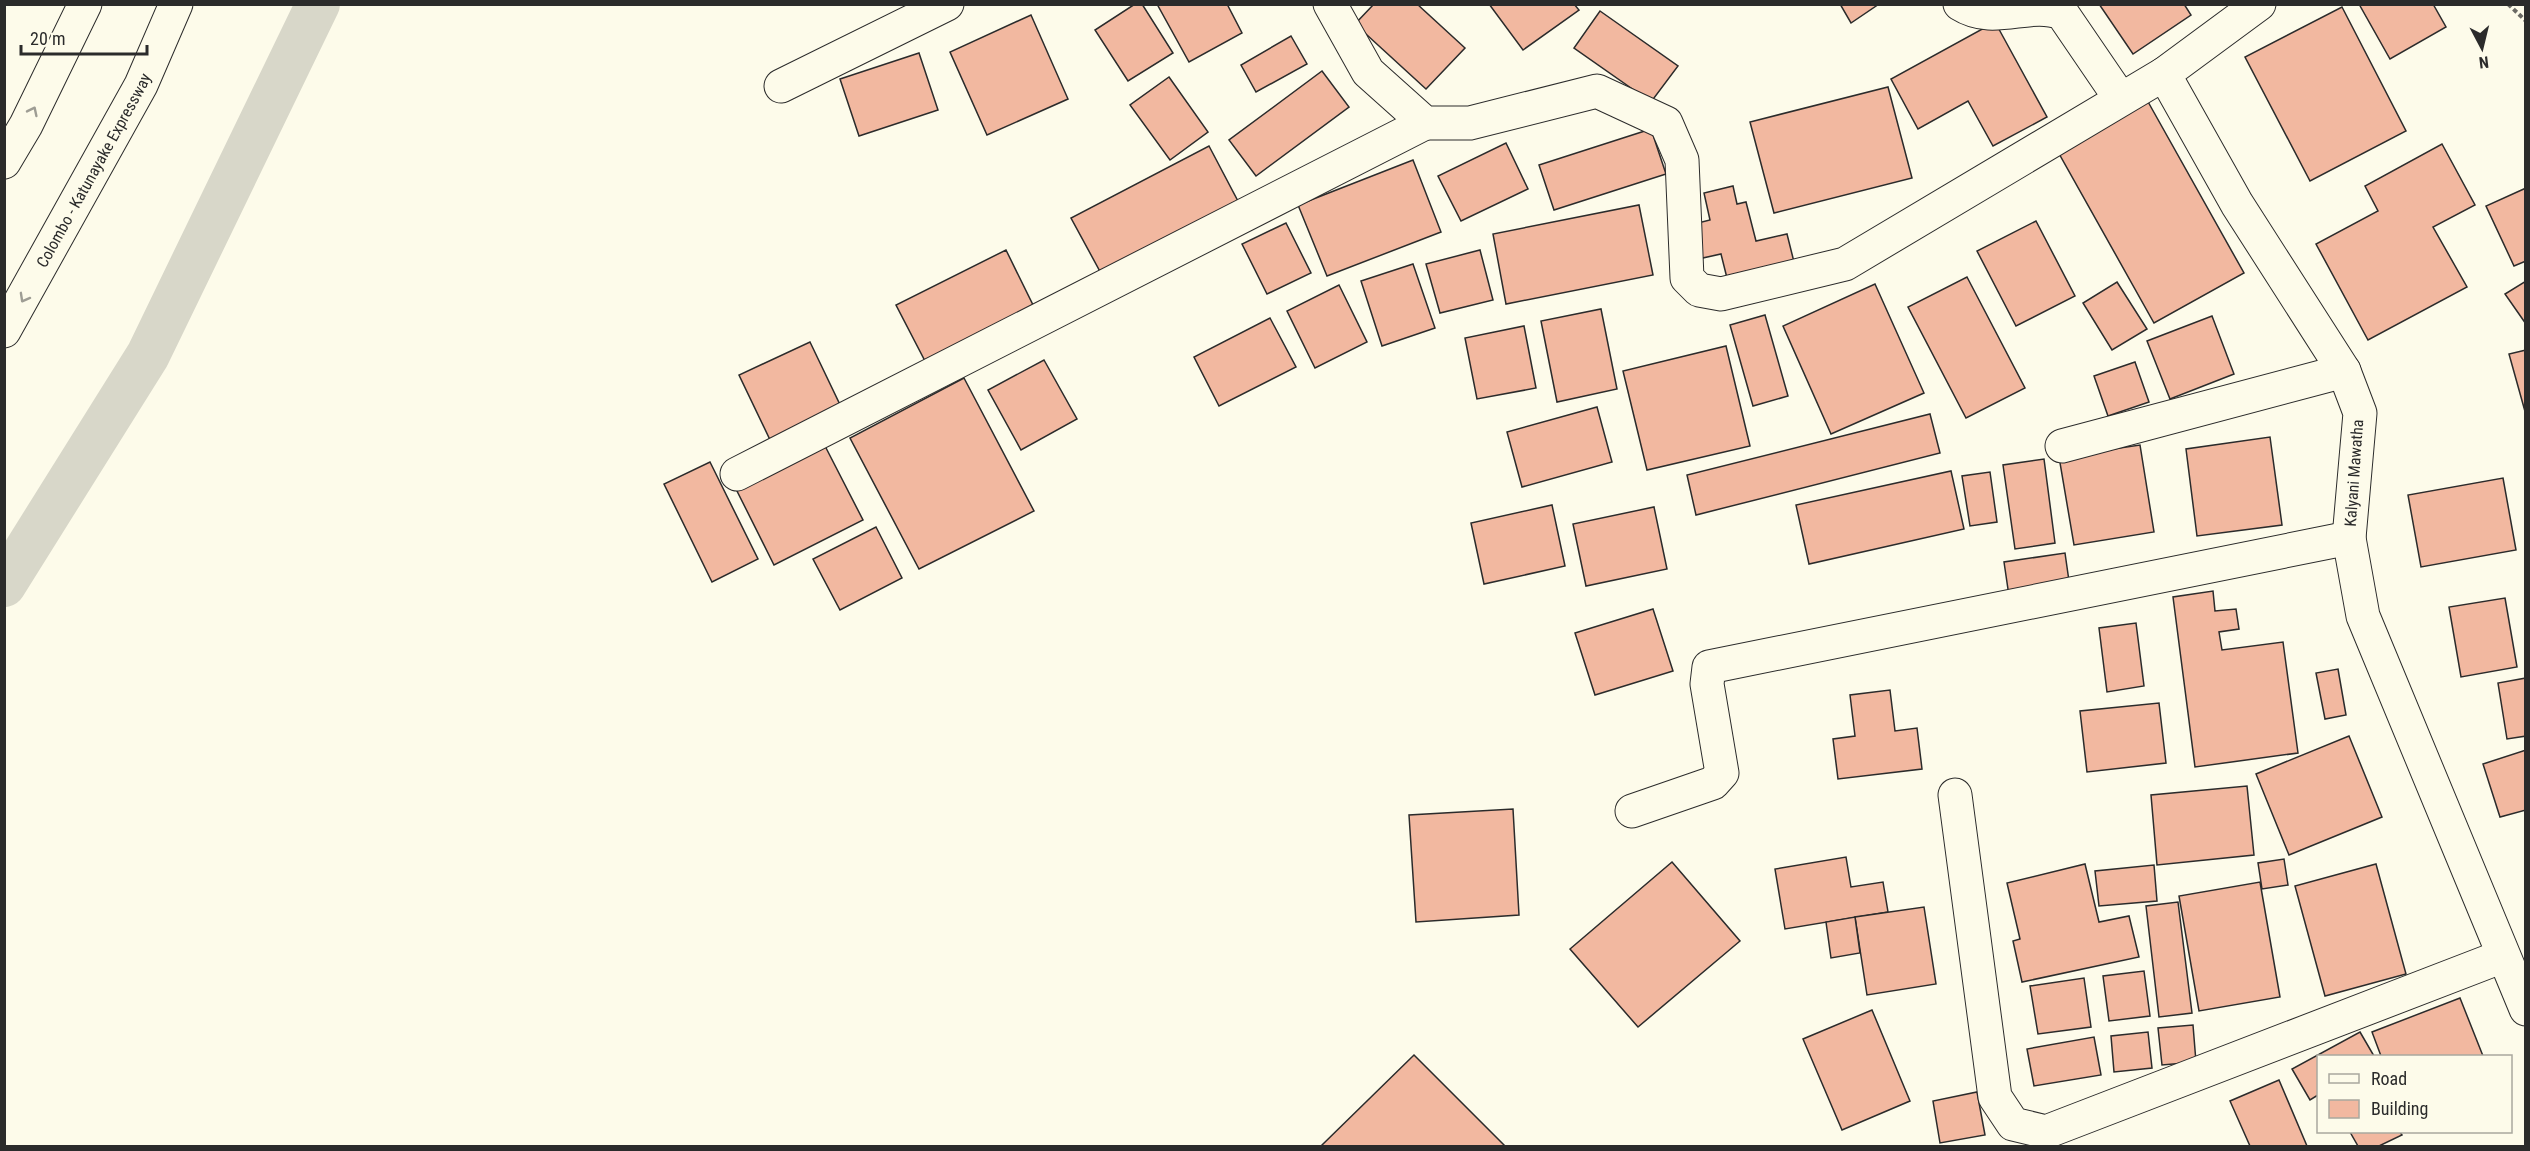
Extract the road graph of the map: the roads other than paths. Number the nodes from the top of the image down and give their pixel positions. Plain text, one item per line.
1 (85, 4) edge
2 (176, 4) edge
3 (947, 4) edge
4 (1330, 4) edge
5 (1960, 4) edge
6 (2259, 4) edge
7 (2164, 74) junction
8 (781, 86) dead end
9 (2120, 98) junction
10 (1425, 123) junction
11 (4, 162) edge
12 (4, 331) edge
13 (2344, 371) junction
14 (2062, 446) dead end
15 (737, 474) dead end
16 (2349, 538) junction
17 (1955, 795) dead end
18 (1632, 812) dead end
19 (2503, 956) junction
20 (2526, 1009) edge

11 -> 1 main road
2 -> 12 main road, Colombo - Katunayake Expressway
3 - 8 main road
4 - 10 main road
5 - 9 main road
6 - 7 main road
7 - 9 main road
7 - 13 main road, Kalyani Mawatha
9 - 10 main road
10 - 15 main road
13 - 14 main road
13 - 16 main road, Kalyani Mawatha
16 - 18 main road
16 - 19 main road, Kalyani Mawatha
17 - 19 main road
19 - 20 main road, Kalyani Mawatha

